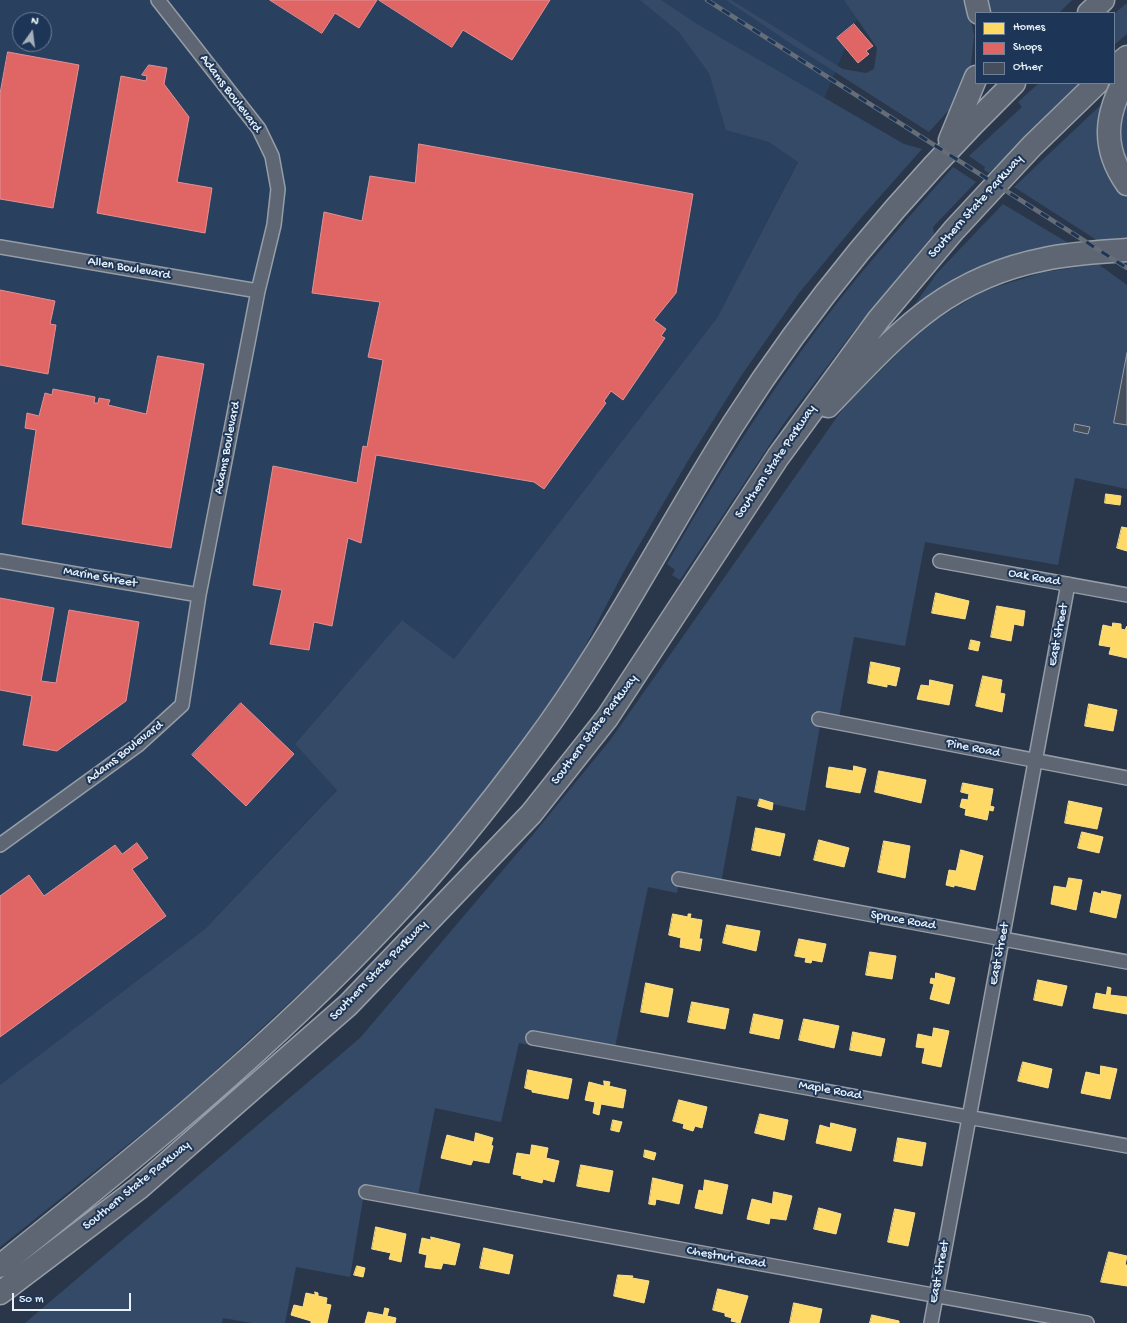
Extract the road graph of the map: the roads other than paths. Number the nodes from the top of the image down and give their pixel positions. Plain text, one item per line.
1 (158, 0) edge
2 (976, 0) edge
3 (1103, 0) edge
4 (979, 12) edge
5 (1090, 12) edge
6 (1127, 57) edge
7 (1115, 67) edge
8 (1127, 76) edge
9 (975, 79) edge
10 (1013, 84) edge
11 (1097, 84) edge
12 (946, 150) junction
13 (1127, 184) edge
14 (0, 247) edge
15 (1127, 250) edge
16 (258, 291) junction
17 (778, 457) junction
18 (940, 561) dead end
19 (0, 562) edge
20 (1068, 584) junction
21 (199, 595) junction
22 (1127, 595) edge
23 (819, 719) dead end
24 (1035, 761) junction
25 (1127, 778) edge
26 (0, 845) edge
27 (679, 879) dead end
28 (1003, 939) junction
29 (1127, 962) edge
30 (533, 1038) dead end
31 (969, 1117) junction
32 (1127, 1146) edge
33 (366, 1192) dead end
34 (0, 1266) edge
35 (0, 1293) edge
36 (936, 1295) junction
37 (930, 1323) edge
38 (1087, 1323) edge

1 - 16 street, Adams Boulevard
2 - 4 highway
3 - 5 highway
6 - 7 highway
8 - 13 highway
9 - 12 highway
10 - 12 highway, Southern State Parkway
11 - 17 highway, Southern State Parkway
12 - 34 highway, Southern State Parkway
14 - 16 street, Allen Boulevard
15 - 17 highway
16 - 21 street, Adams Boulevard
17 - 35 highway, Southern State Parkway
18 - 20 street, Oak Road
19 - 21 street, Marine Street
20 - 22 street, Oak Road
20 - 24 street, East Street
21 - 26 street, Adams Boulevard
23 - 24 street, Pine Road
24 - 25 street, Pine Road
24 - 28 street, East Street
27 - 28 street, Spruce Road
28 - 29 street, Spruce Road
28 - 31 street, East Street
30 - 31 street, Maple Road
31 - 32 street, Maple Road
31 - 36 street, East Street
33 - 36 street, Chestnut Road
36 - 37 street, East Street
36 - 38 street, Chestnut Road

